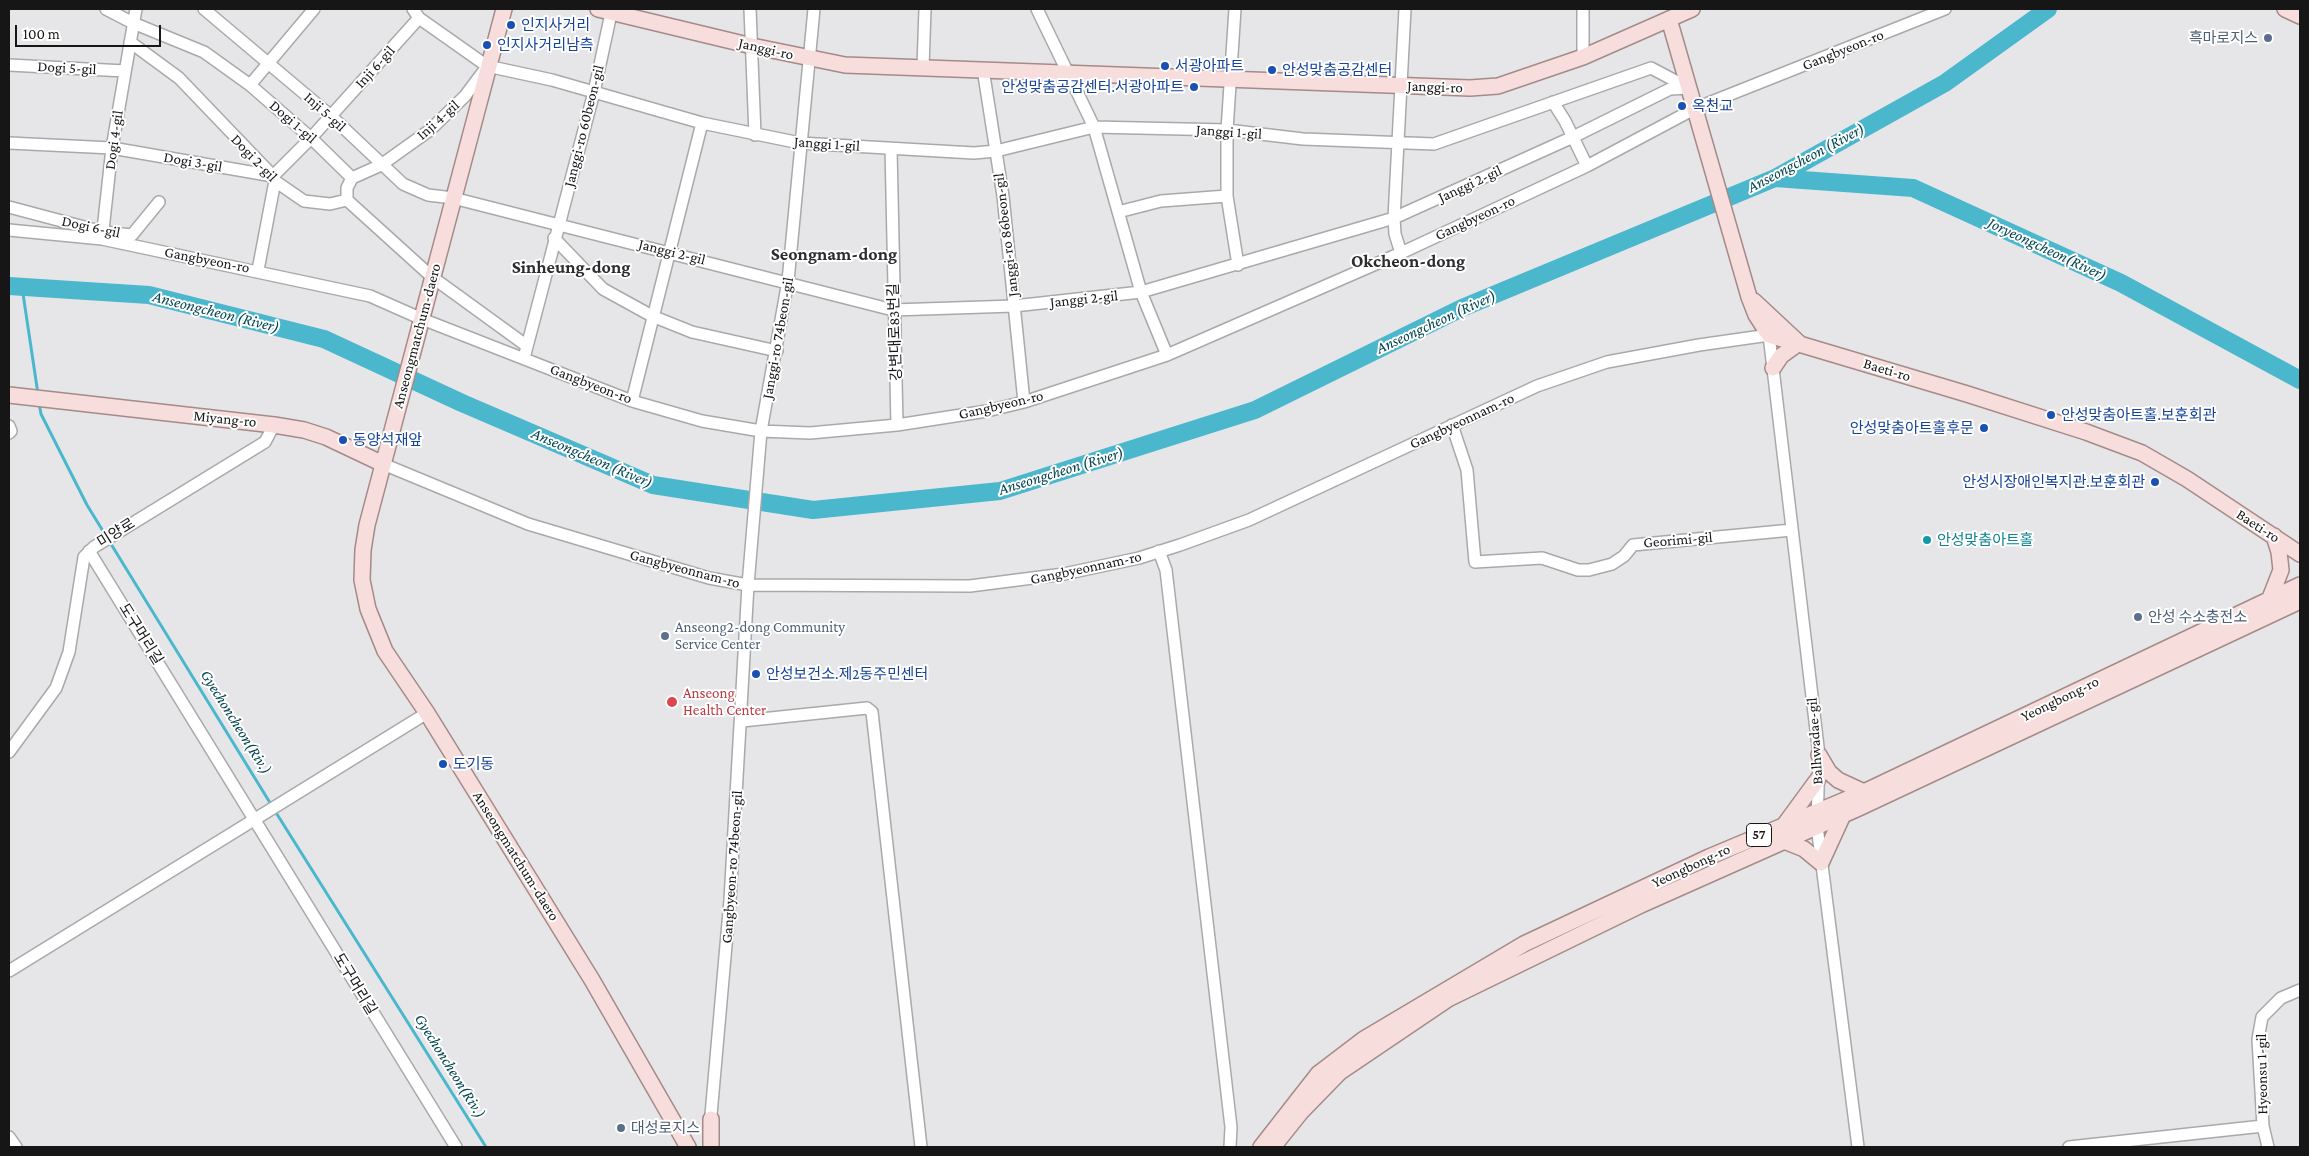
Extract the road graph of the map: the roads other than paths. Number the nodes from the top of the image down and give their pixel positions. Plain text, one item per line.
1 (108, 9) edge
2 (136, 9) edge
3 (204, 9) edge
4 (314, 9) edge
5 (504, 9) edge
6 (750, 9) edge
7 (814, 9) edge
8 (926, 9) edge
9 (1037, 9) edge
10 (1234, 9) edge
11 (1404, 9) edge
12 (1583, 9) edge
13 (1692, 9) edge
14 (1945, 9) edge
15 (2285, 9) edge
16 (607, 10) edge
17 (416, 13) edge
18 (2300, 16) edge
19 (1669, 19) junction
20 (133, 23) junction
21 (130, 42) junction
22 (752, 46) junction
23 (1583, 57) junction
24 (809, 59) junction
25 (270, 64) junction
26 (9, 65) edge
27 (488, 66) junction
28 (923, 67) junction
29 (983, 69) junction
30 (125, 71) junction
31 (1069, 73) junction
32 (1231, 79) junction
33 (250, 85) junction
34 (1401, 86) junction
35 (1689, 88) junction
36 (594, 92) junction
37 (1553, 102) junction
38 (1697, 112) junction
39 (331, 116) junction
40 (702, 123) junction
41 (1094, 127) junction
42 (1227, 130) junction
43 (755, 135) junction
44 (1573, 137) junction
45 (311, 138) junction
46 (1397, 142) junction
47 (9, 143) edge
48 (800, 143) junction
49 (112, 148) junction
50 (891, 148) junction
51 (996, 151) junction
52 (381, 165) junction
53 (1587, 166) junction
54 (274, 178) junction
55 (352, 178) junction
56 (1227, 196) junction
57 (453, 198) junction
58 (347, 200) junction
59 (159, 202) dead end
60 (9, 207) edge
61 (1118, 212) junction
62 (1394, 218) junction
63 (558, 225) junction
64 (9, 230) edge
65 (102, 236) junction
66 (554, 238) junction
67 (669, 251) junction
68 (1401, 253) junction
69 (1238, 265) junction
70 (258, 270) junction
71 (432, 277) junction
72 (788, 281) junction
73 (1141, 292) junction
74 (1014, 306) junction
75 (893, 310) junction
76 (1760, 314) junction
77 (652, 316) junction
78 (421, 323) junction
79 (1769, 335) junction
80 (1799, 343) junction
81 (527, 346) junction
82 (777, 351) junction
83 (1168, 355) junction
84 (524, 358) junction
85 (1773, 368) junction
86 (15, 396) edge
87 (632, 401) junction
88 (1024, 402) junction
89 (274, 424) junction
90 (898, 425) junction
91 (9, 426) edge
92 (1452, 426) junction
93 (9, 433) edge
94 (761, 434) junction
95 (385, 459) junction
96 (1792, 530) junction
97 (2274, 536) junction
98 (91, 549) junction
99 (1159, 551) junction
100 (2300, 553) edge
101 (751, 560) joint
102 (748, 585) junction
103 (2300, 585) edge
104 (2270, 598) junction
105 (2300, 602) edge
106 (2300, 610) edge
107 (2270, 615) junction
108 (427, 713) junction
109 (742, 721) junction
110 (9, 752) edge
111 (1818, 755) junction
112 (1818, 779) junction
113 (1864, 792) junction
114 (1818, 811) junction
115 (1842, 815) junction
116 (258, 818) junction
117 (1784, 825) junction
118 (1817, 826) junction
119 (1784, 841) junction
120 (1821, 863) junction
121 (9, 971) edge
122 (2300, 990) edge
123 (712, 1119) joint
124 (2263, 1126) junction
125 (9, 1137) edge
126 (687, 1145) edge
127 (708, 1145) edge
128 (16, 1147) edge
129 (456, 1147) edge
130 (921, 1147) edge
131 (1230, 1147) edge
132 (1260, 1147) edge
133 (1273, 1147) edge
134 (1858, 1147) edge
135 (2069, 1147) edge
136 (2268, 1147) edge

1 - 20 street, Dogi 1-gil
2 - 20 street, Dogi 4-gil
3 - 25 street, Inji 5-gil
4 - 25 street
5 - 27 main road, Anseongmatchum-daero
6 - 22 street
7 - 24 street, Janggi-ro 74beon-gil
8 - 28 street
9 - 31 street
10 - 32 street
11 - 34 street
12 - 23 street
13 - 19 main road, Janggi-ro
14 - 38 street, Gangbyeon-ro
15 - 18 main road
16 - 22 main road, Janggi-ro
16 - 36 street, Janggi-ro 60beon-gil
17 - 27 street
17 - 39 street, Inji 6-gil
19 - 23 main road, Janggi-ro
19 - 35 main road
20 - 21 street, Dogi 4-gil
20 - 33 street, Dogi 1-gil
21 - 30 street, Dogi 4-gil
21 - 54 street, Dogi 2-gil
22 - 24 main road, Janggi-ro
22 - 43 street
23 - 34 main road, Janggi-ro
24 - 28 main road, Janggi-ro
24 - 48 street, Janggi-ro 74beon-gil
25 - 33 street
25 - 39 street, Inji 5-gil
26 - 30 street, Dogi 5-gil
27 - 36 street, Janggi 1-gil
27 - 52 street, Inji 4-gil
27 - 57 main road, Anseongmatchum-daero
28 - 29 main road, Janggi-ro
29 - 31 main road, Janggi-ro
29 - 51 street, Janggi-ro 86beon-gil
30 - 49 street, Dogi 4-gil
31 - 32 main road, Janggi-ro
31 - 41 street
32 - 34 main road, Janggi-ro
32 - 42 street
33 - 45 street, Dogi 1-gil
34 - 46 street
35 - 37 street, Janggi 1-gil
35 - 38 main road
35 - 44 street, Janggi 2-gil
36 - 40 street, Janggi 1-gil
36 - 63 street, Janggi-ro 60beon-gil
37 - 44 street
37 - 46 street, Janggi 1-gil
38 - 53 street, Gangbyeon-ro
38 - 76 main road
39 - 45 street, Inji 6-gil
39 - 52 street, Inji 5-gil
40 - 43 street, Janggi 1-gil
40 - 67 street
41 - 42 street, Janggi 1-gil
41 - 51 street, Janggi 1-gil
41 - 61 street
42 - 46 street, Janggi 1-gil
42 - 56 street
43 - 48 street, Janggi 1-gil
44 - 53 street
44 - 62 street, Janggi 2-gil
45 - 54 street, Inji 6-gil
45 - 55 street, Dogi 1-gil
46 - 62 street
47 - 49 street
48 - 50 street, Janggi 1-gil
48 - 72 street, Janggi-ro 74beon-gil
49 - 54 street, Dogi 3-gil
49 - 65 street, Dogi 4-gil
50 - 51 street, Janggi 1-gil
50 - 75 street, 강변대로83번길
51 - 74 street, Janggi-ro 86beon-gil
52 - 55 street, Inji 4-gil
52 - 57 street, Inji 5-gil
53 - 68 street, Gangbyeon-ro
54 - 58 street, Dogi 2-gil
54 - 70 street
55 - 58 street
56 - 61 street
56 - 69 street
57 - 63 street, Janggi 2-gil
57 - 71 main road, Anseongmatchum-daero
58 - 71 street
59 - 65 street, Dogi 6-gil
60 - 65 street, Dogi 6-gil
61 - 73 street
62 - 68 street
62 - 69 street, Janggi 2-gil
63 - 66 street, Janggi-ro 60beon-gil
63 - 67 street, Janggi 2-gil
64 - 65 street, Gangbyeon-ro
65 - 70 street, Gangbyeon-ro
66 - 77 street
66 - 81 street, Janggi-ro 60beon-gil
67 - 72 street, Janggi 2-gil
67 - 77 street
68 - 83 street, Gangbyeon-ro
69 - 73 street, Janggi 2-gil
70 - 78 street, Gangbyeon-ro
71 - 78 main road, Anseongmatchum-daero
71 - 81 street
72 - 75 street, Janggi 2-gil
72 - 82 street, Janggi-ro 74beon-gil
73 - 74 street, Janggi 2-gil
73 - 83 street
74 - 75 street, Janggi 2-gil
74 - 88 street, Janggi-ro 86beon-gil
75 - 90 street, 강변대로83번길
76 - 79 main road
76 - 80 main road
77 - 82 street
77 - 87 street
78 - 84 street, Gangbyeon-ro
78 - 95 main road, Anseongmatchum-daero
79 - 80 main road, Baeti-ro
79 - 85 street, Balhwadae-gil
79 - 92 street, Gangbyeonnam-ro
80 - 85 main road
80 - 97 main road, Baeti-ro
81 - 84 street, Janggi-ro 60beon-gil
82 - 94 street, Janggi-ro 74beon-gil
83 - 88 street, Gangbyeon-ro
84 - 87 street, Gangbyeon-ro
85 - 96 street, Balhwadae-gil
86 - 89 main road, Miyang-ro
87 - 94 street, Gangbyeon-ro
88 - 90 street, Gangbyeon-ro
89 - 95 main road, Miyang-ro
89 - 98 street, 미양로
90 - 94 street, Gangbyeon-ro
91 - 93 street
92 - 96 street, Georimi-gil
92 - 99 street, Gangbyeonnam-ro
94 - 101 street, Janggi-ro 74beon-gil
95 - 102 street, Gangbyeonnam-ro
95 - 108 main road, Anseongmatchum-daero
96 - 111 street, Balhwadae-gil
97 - 100 main road, Baeti-ro
97 - 104 main road
98 - 110 street, 미양로
98 - 116 street, 도구머리길
99 - 102 street, Gangbyeonnam-ro
99 - 131 street
101 - 102 street, Gangbyeon-ro 74beon-gil
102 - 109 street, Gangbyeon-ro 74beon-gil
103 - 104 main road, Yeongbong-ro / 57
104 - 113 main road, Yeongbong-ro / 57
105 - 107 main road, Yeongbong-ro / 57
106 - 107 main road
107 - 115 main road, Yeongbong-ro / 57
108 - 116 street
108 - 126 main road, Anseongmatchum-daero
109 - 123 street, Gangbyeon-ro 74beon-gil
109 - 130 street
111 - 112 street, Balhwadae-gil
111 - 113 main road
112 - 114 street, Balhwadae-gil
112 - 117 main road
113 - 114 main road, Yeongbong-ro / 57
114 - 117 main road, Yeongbong-ro / 57
114 - 118 street, Balhwadae-gil
115 - 118 main road, Yeongbong-ro / 57
115 - 120 main road
116 - 121 street
116 - 129 street, 도구머리길
117 - 132 main road, Yeongbong-ro / 57
118 - 119 main road, Yeongbong-ro / 57
118 - 120 street, Balhwadae-gil
119 - 120 main road
119 - 133 main road, Yeongbong-ro / 57
120 - 134 street, Balhwadae-gil
122 - 124 street, Hyeonsu 1-gil
123 - 127 main road
124 - 135 street
124 - 136 street, Hyeonsu 1-gil
125 - 128 street
126 - 127 main road

